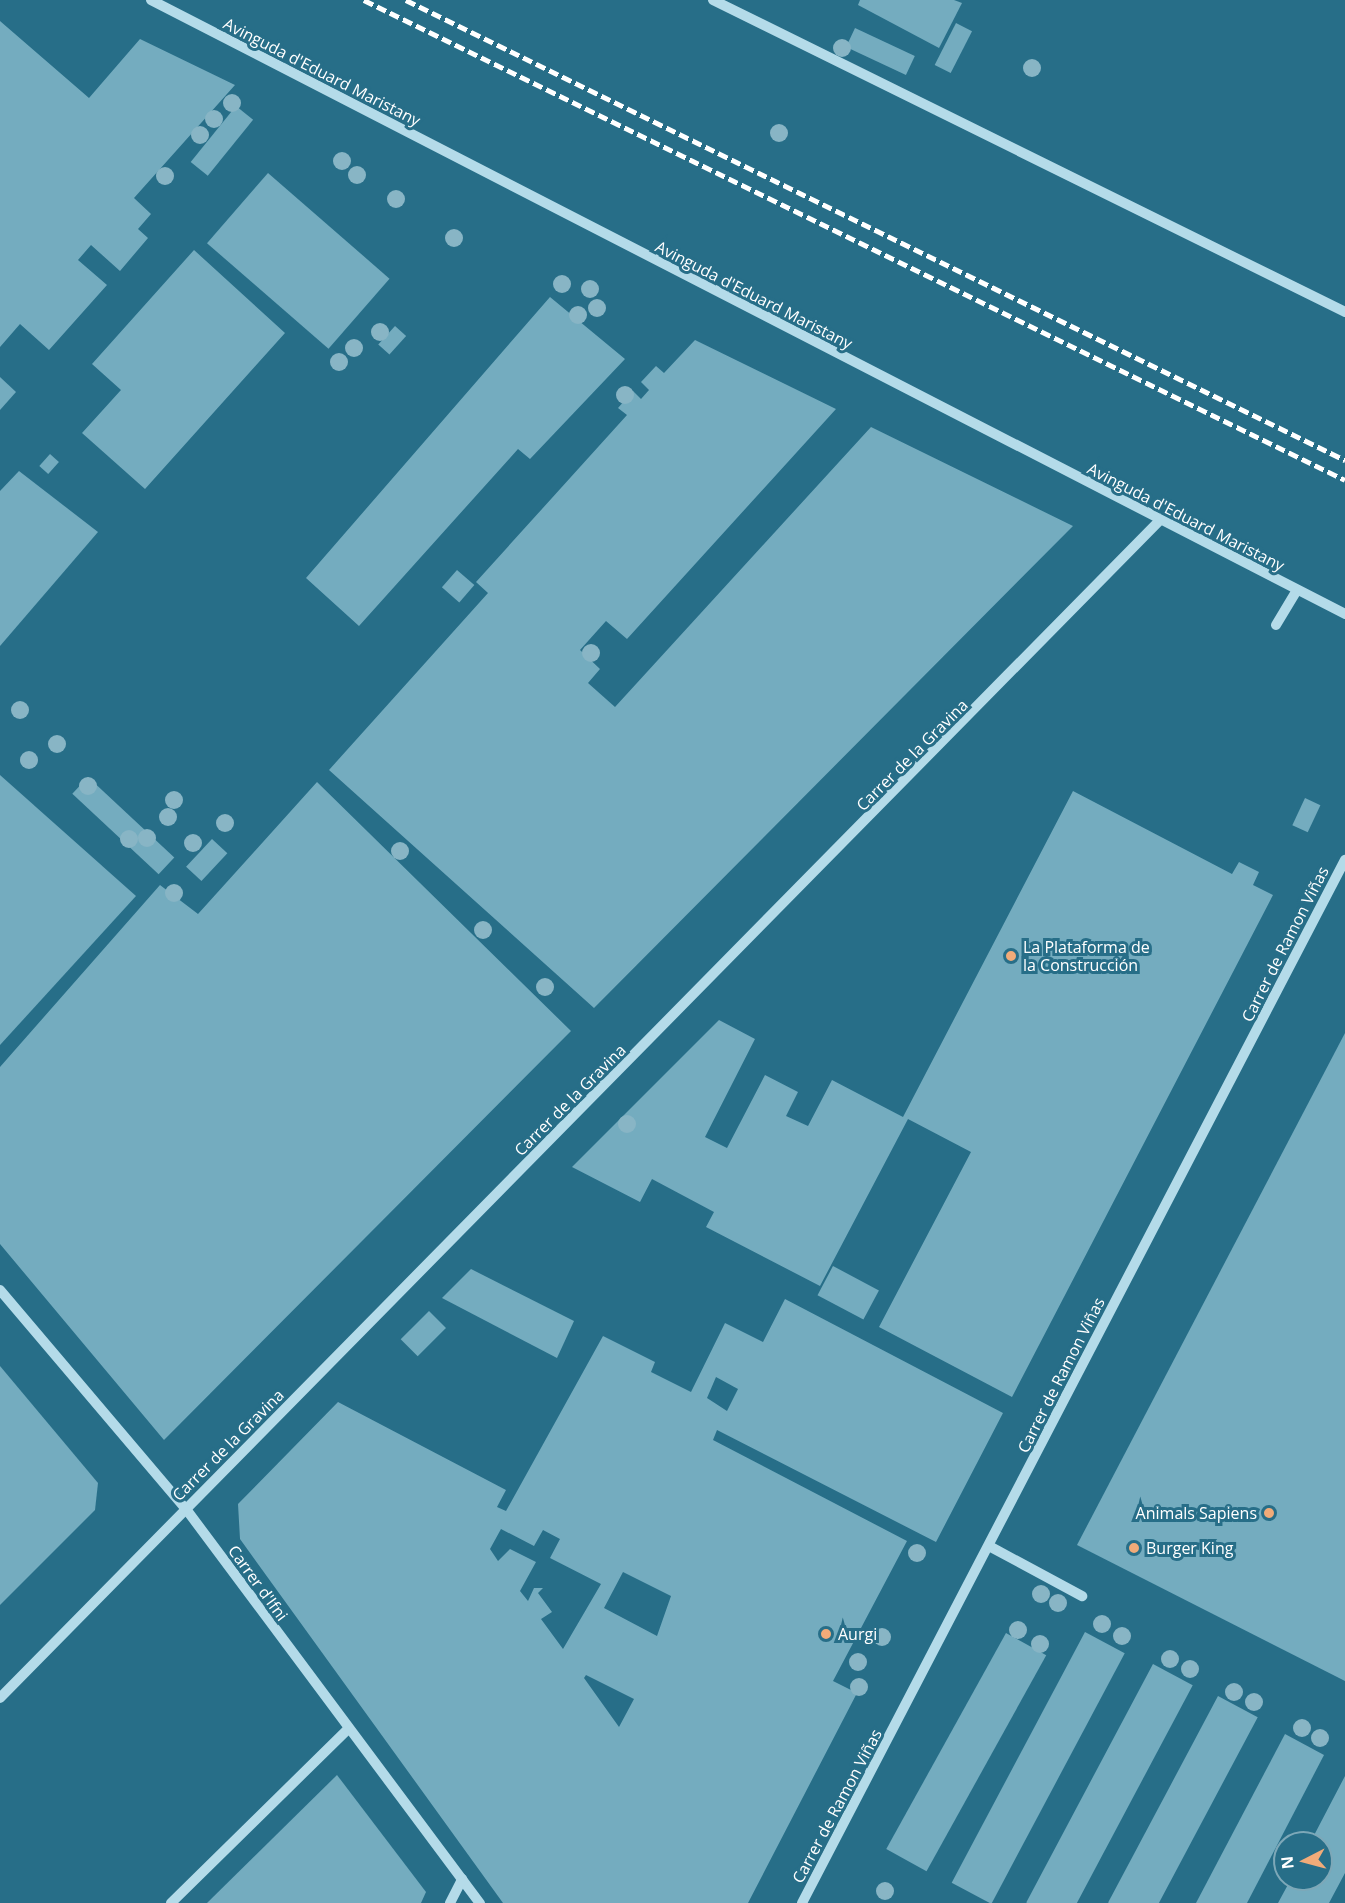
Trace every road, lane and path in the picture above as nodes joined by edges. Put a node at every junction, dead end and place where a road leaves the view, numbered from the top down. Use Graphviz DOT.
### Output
graph roads {
  1 [pos="150,0"];
  2 [pos="713,0"];
  3 [pos="1345,312"];
  4 [pos="1159,521"];
  5 [pos="1297,590"];
  6 [pos="1345,614"];
  7 [pos="1276,625"];
  8 [pos="1345,860"];
  9 [pos="0,1290"];
  10 [pos="186,1509"];
  11 [pos="989,1546"];
  12 [pos="1082,1596"];
  13 [pos="0,1698"];
  14 [pos="347,1730"];
  15 [pos="462,1880"];
  16 [pos="171,1903"];
  17 [pos="450,1903"];
  18 [pos="480,1903"];
  19 [pos="802,1903"];
  1 -- 4 [label="street, Avinguda d'Eduard Maristany"];
  2 -- 3 [label="street"];
  4 -- 5 [label="street, Avinguda d'Eduard Maristany"];
  4 -- 10 [label="street, Carrer de la Gravina"];
  5 -- 6 [label="street, Avinguda d'Eduard Maristany"];
  5 -- 7 [label="street"];
  8 -- 11 [label="street, Carrer de Ramon Viñas"];
  9 -- 10 [label="street, Carrer d'Ifni"];
  10 -- 13 [label="street, Carrer de la Gravina"];
  10 -- 14 [label="street, Carrer d'Ifni"];
  11 -- 12 [label="street"];
  11 -- 19 [label="street, Carrer de Ramon Viñas"];
  14 -- 15 [label="street, Carrer d'Ifni"];
  14 -- 16 [label="street"];
  15 -- 17 [label="street"];
  15 -- 18 [label="street, Carrer d'Ifni"];
}
